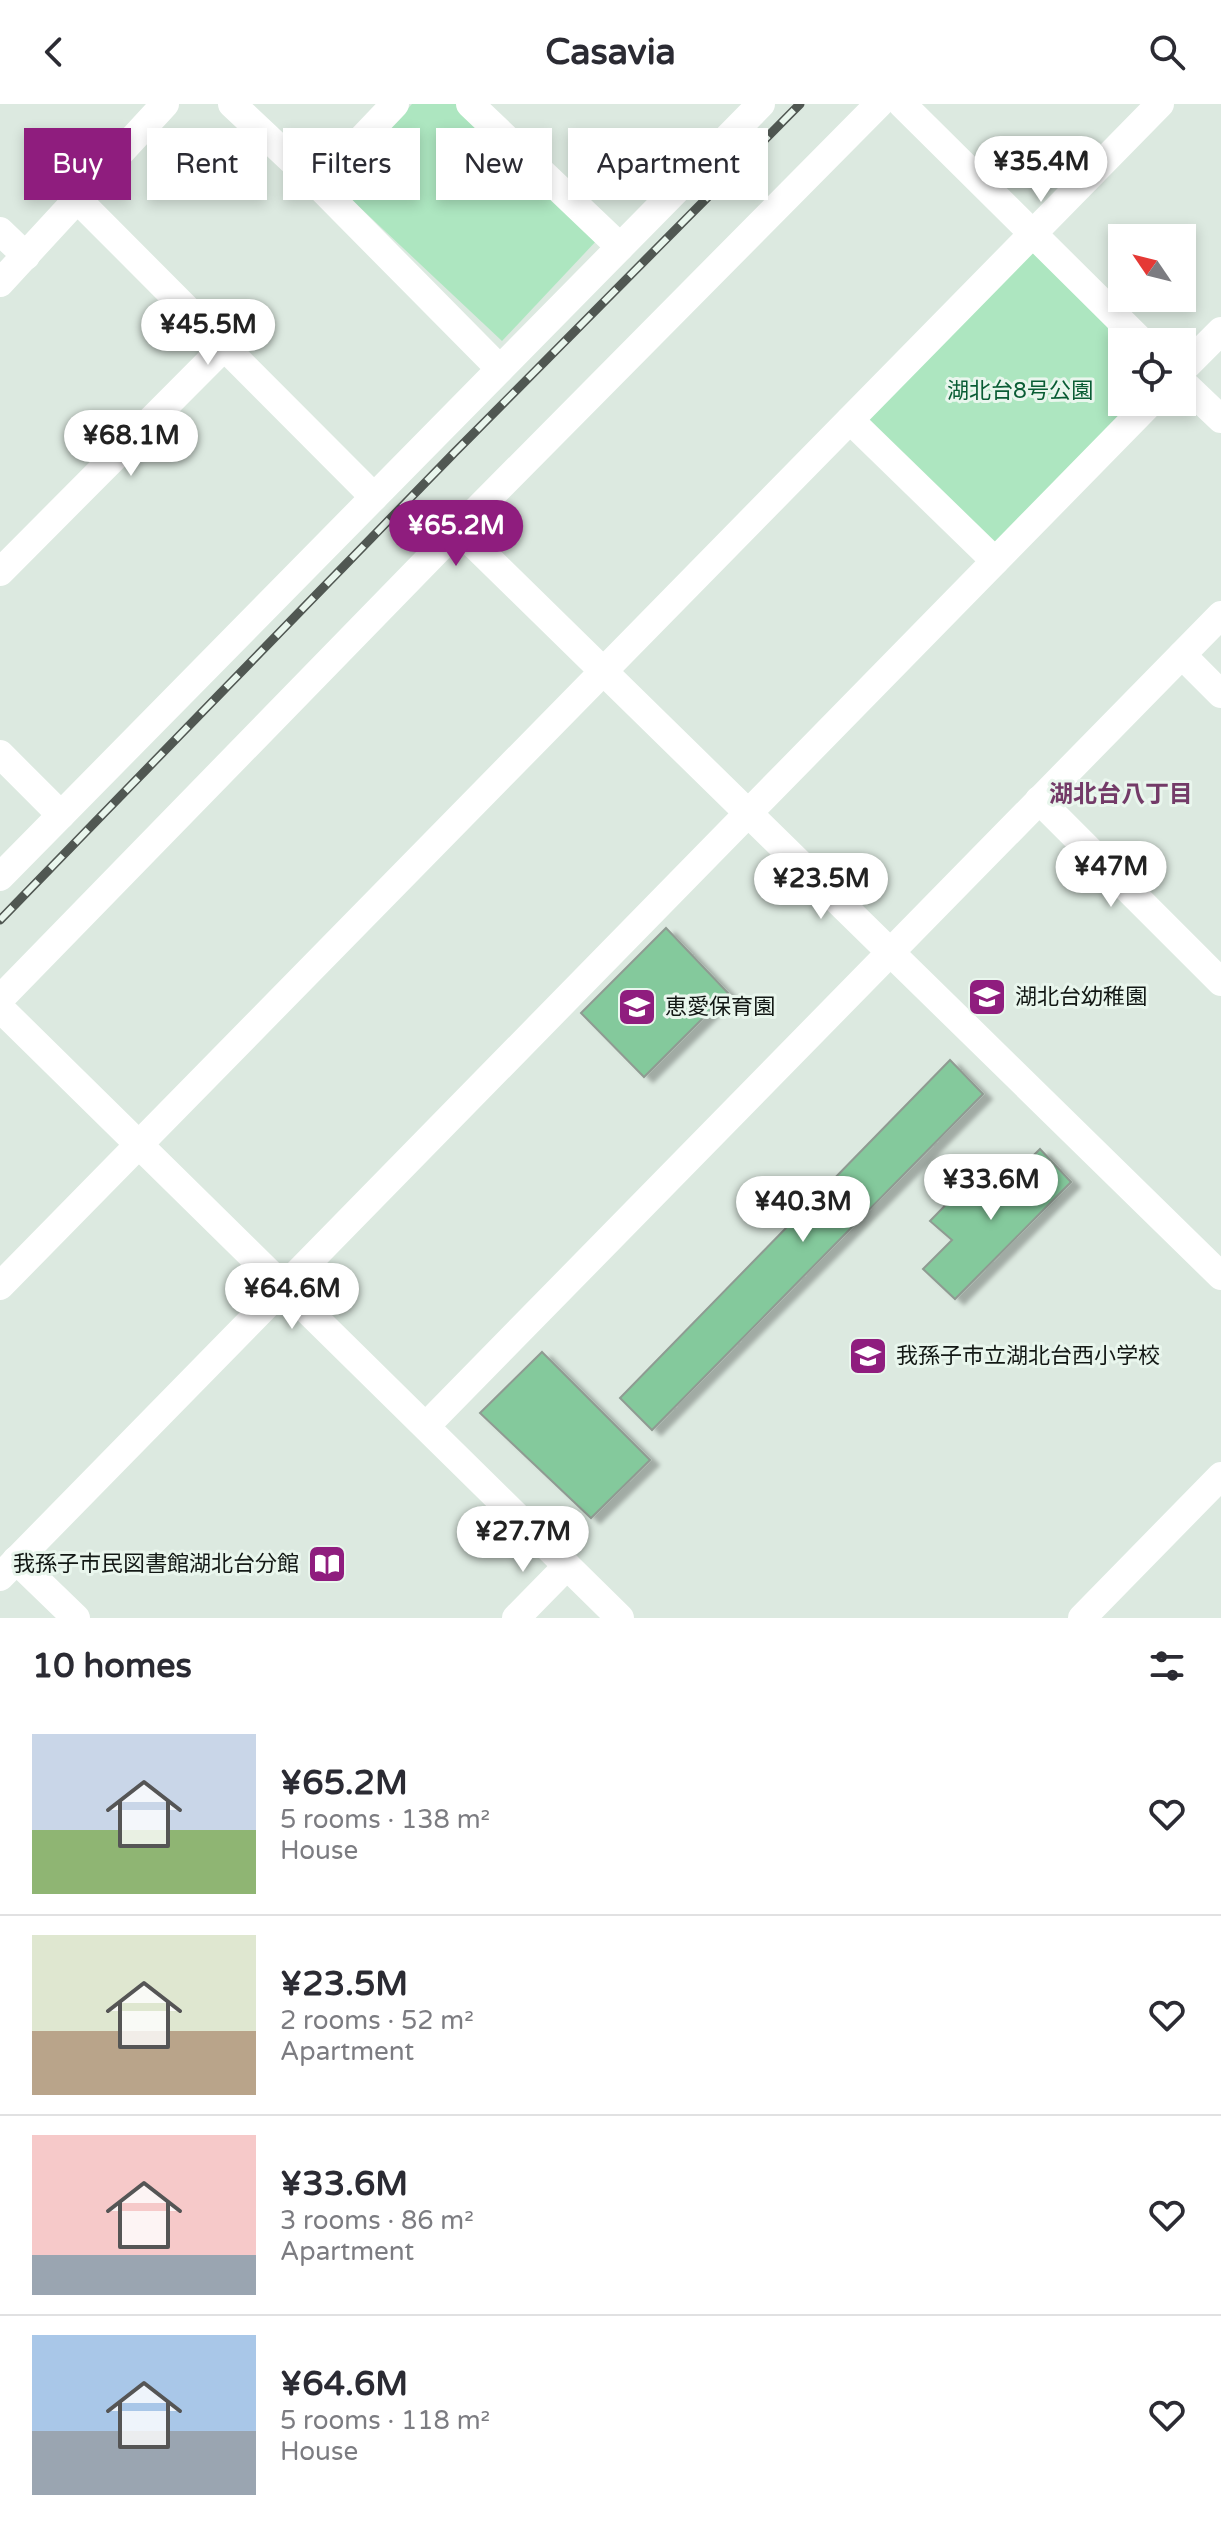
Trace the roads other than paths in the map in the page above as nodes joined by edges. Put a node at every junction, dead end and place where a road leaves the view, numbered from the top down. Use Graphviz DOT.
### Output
graph roads {
  1 [pos="165,104"];
  2 [pos="232,104"];
  3 [pos="395,104"];
  4 [pos="470,104"];
  5 [pos="761,104"];
  6 [pos="879,104"];
  7 [pos="902,104"];
  8 [pos="1160,104"];
  9 [pos="372,128"];
  10 [pos="131,142"];
  11 [pos="283,152"];
  12 [pos="78,200"];
  13 [pos="333,200"];
  14 [pos="0,231"];
  15 [pos="1033,233"];
  16 [pos="620,247"];
  17 [pos="26,256"];
  18 [pos="0,283"];
  19 [pos="1128,328"];
  20 [pos="1221,331"];
  21 [pos="224,347"];
  22 [pos="1196,356"];
  23 [pos="500,369"];
  24 [pos="1196,395"];
  25 [pos="1137,416"];
  26 [pos="1221,419"];
  27 [pos="850,420"];
  28 [pos="374,497"];
  29 [pos="458,529"];
  30 [pos="995,561"];
  31 [pos="0,572"];
  32 [pos="1221,615"];
  33 [pos="1182,655"];
  34 [pos="603,672"];
  35 [pos="1221,694"];
  36 [pos="0,754"];
  37 [pos="1039,800"];
  38 [pos="748,813"];
  39 [pos="61,815"];
  40 [pos="0,877"];
  41 [pos="889,952"];
  42 [pos="1221,982"];
  43 [pos="0,999"];
  44 [pos="0,1008"];
  45 [pos="139,1145"];
  46 [pos="1221,1276"];
  47 [pos="0,1286"];
  48 [pos="284,1286"];
  49 [pos="426,1426"];
  50 [pos="1221,1476"];
  51 [pos="567,1566"];
  52 [pos="8,1569"];
  53 [pos="76,1618"];
  54 [pos="516,1618"];
  55 [pos="620,1618"];
  56 [pos="1082,1618"];
  1 -- 10 [label="street"];
  2 -- 11 [label="street"];
  3 -- 9 [label="street"];
  4 -- 16 [label="street"];
  5 -- 16 [label="street"];
  6 -- 29 [label="street"];
  7 -- 15 [label="street"];
  8 -- 15 [label="street"];
  12 -- 17 [label="street"];
  12 -- 21 [label="street"];
  13 -- 23 [label="street"];
  14 -- 17 [label="street"];
  15 -- 19 [label="street"];
  15 -- 27 [label="street"];
  16 -- 23 [label="street"];
  17 -- 18 [label="street"];
  20 -- 22 [label="street"];
  21 -- 28 [label="street"];
  21 -- 31 [label="street"];
  23 -- 28 [label="street"];
  24 -- 26 [label="street"];
  25 -- 30 [label="street"];
  27 -- 30 [label="street"];
  27 -- 34 [label="street"];
  28 -- 39 [label="street"];
  29 -- 34 [label="street"];
  29 -- 43 [label="street"];
  30 -- 38 [label="street"];
  32 -- 33 [label="street"];
  33 -- 35 [label="street"];
  33 -- 37 [label="street"];
  34 -- 38 [label="street"];
  34 -- 45 [label="street"];
  36 -- 39 [label="street"];
  37 -- 41 [label="street"];
  37 -- 42 [label="street"];
  38 -- 41 [label="street"];
  38 -- 48 [label="street"];
  39 -- 40 [label="street"];
  41 -- 46 [label="street"];
  41 -- 49 [label="street"];
  44 -- 45 [label="street"];
  45 -- 47 [label="street"];
  45 -- 48 [label="street"];
  48 -- 49 [label="street"];
  48 -- 52 [label="street"];
  49 -- 51 [label="street"];
  50 -- 56 [label="street"];
  51 -- 54 [label="street"];
  51 -- 55 [label="street"];
  52 -- 53 [label="street"];
}
